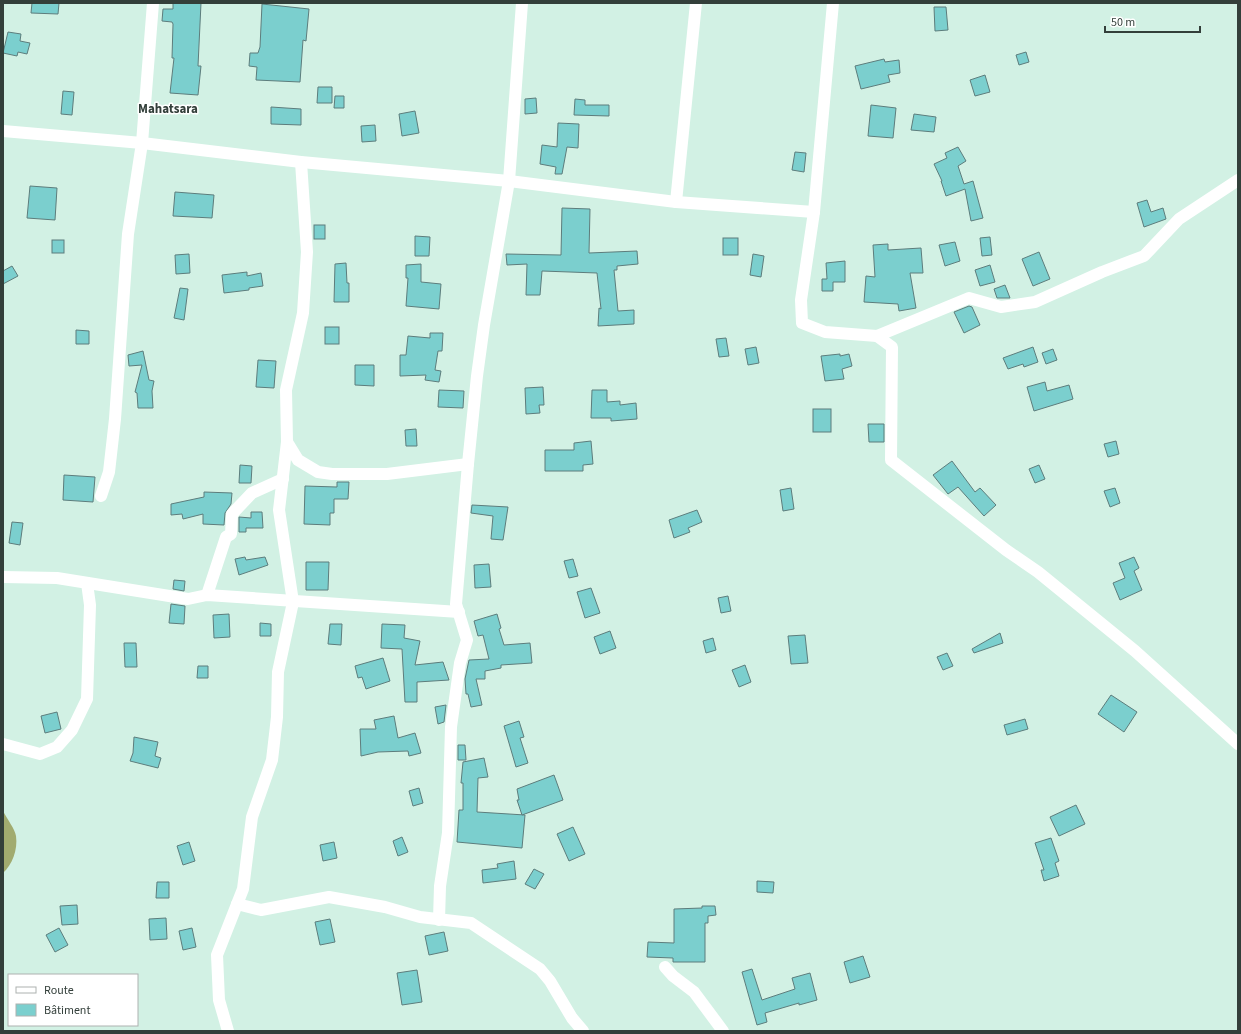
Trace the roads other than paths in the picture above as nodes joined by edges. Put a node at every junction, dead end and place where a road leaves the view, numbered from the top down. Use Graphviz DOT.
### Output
graph roads {
  1 [pos="153,3"];
  2 [pos="522,3"];
  3 [pos="696,3"];
  4 [pos="833,3"];
  5 [pos="3,131"];
  6 [pos="142,143"];
  7 [pos="301,162"];
  8 [pos="1238,180"];
  9 [pos="509,181"];
  10 [pos="676,202"];
  11 [pos="814,212"];
  12 [pos="877,336"];
  13 [pos="286,442"];
  14 [pos="468,464"];
  15 [pos="283,479"];
  16 [pos="101,496"];
  17 [pos="3,577"];
  18 [pos="86,583"];
  19 [pos="207,595"];
  20 [pos="294,602"];
  21 [pos="459,612"];
  22 [pos="3,744"];
  23 [pos="1238,744"];
  24 [pos="237,904"];
  25 [pos="439,920"];
  26 [pos="665,967"];
  27 [pos="228,1031"];
  28 [pos="583,1031"];
  29 [pos="723,1031"];
  1 -- 6 [label="street"];
  2 -- 9 [label="street"];
  3 -- 10 [label="street"];
  4 -- 11 [label="street"];
  5 -- 6 [label="street"];
  6 -- 7 [label="street"];
  6 -- 16 [label="street"];
  7 -- 9 [label="street"];
  7 -- 13 [label="street"];
  8 -- 12 [label="street"];
  9 -- 10 [label="street"];
  9 -- 14 [label="street"];
  10 -- 11 [label="street"];
  11 -- 12 [label="street"];
  12 -- 23 [label="street"];
  13 -- 14 [label="street"];
  13 -- 15 [label="street"];
  14 -- 21 [label="street"];
  15 -- 19 [label="street"];
  15 -- 20 [label="street"];
  17 -- 18 [label="street"];
  18 -- 19 [label="street"];
  18 -- 22 [label="street"];
  19 -- 20 [label="street"];
  20 -- 21 [label="street"];
  20 -- 24 [label="street"];
  21 -- 25 [label="street"];
  24 -- 25 [label="street"];
  24 -- 27 [label="street"];
  25 -- 28 [label="street"];
  26 -- 29 [label="street"];
}
